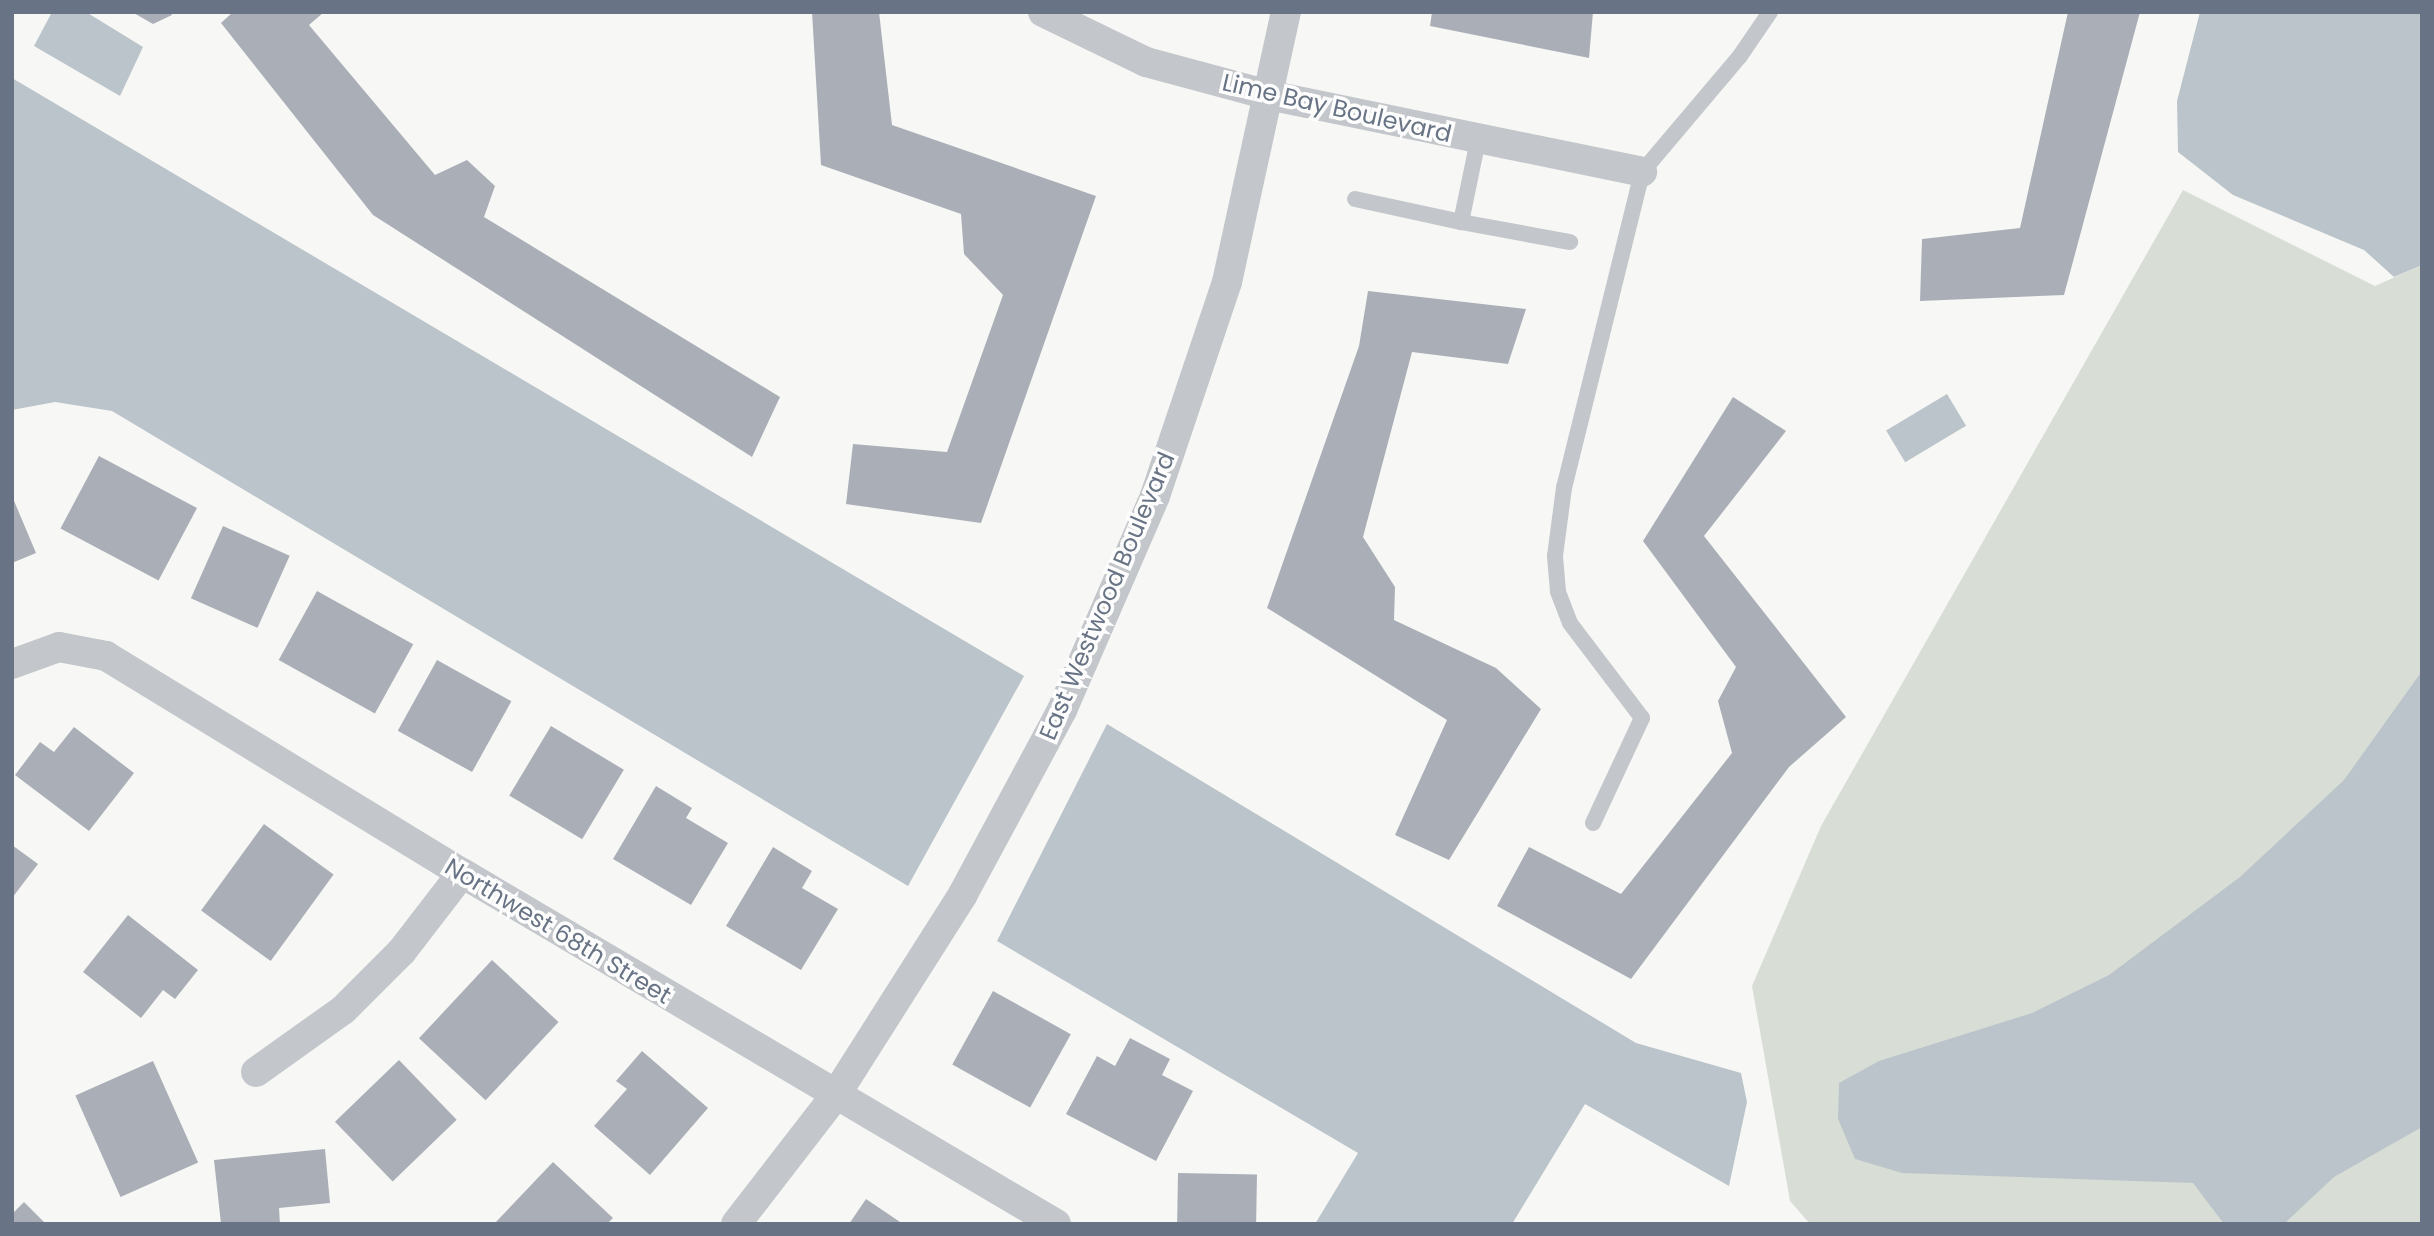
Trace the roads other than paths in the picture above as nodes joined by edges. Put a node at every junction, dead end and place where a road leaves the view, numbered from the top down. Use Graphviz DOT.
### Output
graph roads {
  1 [pos="1043,12"];
  2 [pos="1286,12"];
  3 [pos="1770,12"];
  4 [pos="1269,95"];
  5 [pos="1478,140"];
  6 [pos="1642,172"];
  7 [pos="1355,199"];
  8 [pos="1461,222"];
  9 [pos="1570,242"];
  10 [pos="12,664"];
  11 [pos="1592,823"];
  12 [pos="462,873"];
  13 [pos="256,1072"];
  14 [pos="835,1096"];
  15 [pos="736,1224"];
  16 [pos="1056,1224"];
  1 -- 4 [label="street, Lime Bay Boulevard"];
  2 -- 4 [label="street, East Westwood Boulevard"];
  3 -- 6 [label="lane"];
  4 -- 5 [label="street, Lime Bay Boulevard"];
  4 -- 14 [label="street, East Westwood Boulevard"];
  5 -- 6 [label="street, Lime Bay Boulevard"];
  5 -- 8 [label="lane"];
  6 -- 11 [label="lane"];
  7 -- 8 [label="lane"];
  8 -- 9 [label="lane"];
  10 -- 12 [label="street, Northwest 68th Street"];
  12 -- 13 [label="street"];
  12 -- 14 [label="street, Northwest 68th Street"];
  14 -- 15 [label="street, East Westwood Boulevard"];
  14 -- 16 [label="street, Northwest 68th Street"];
}
